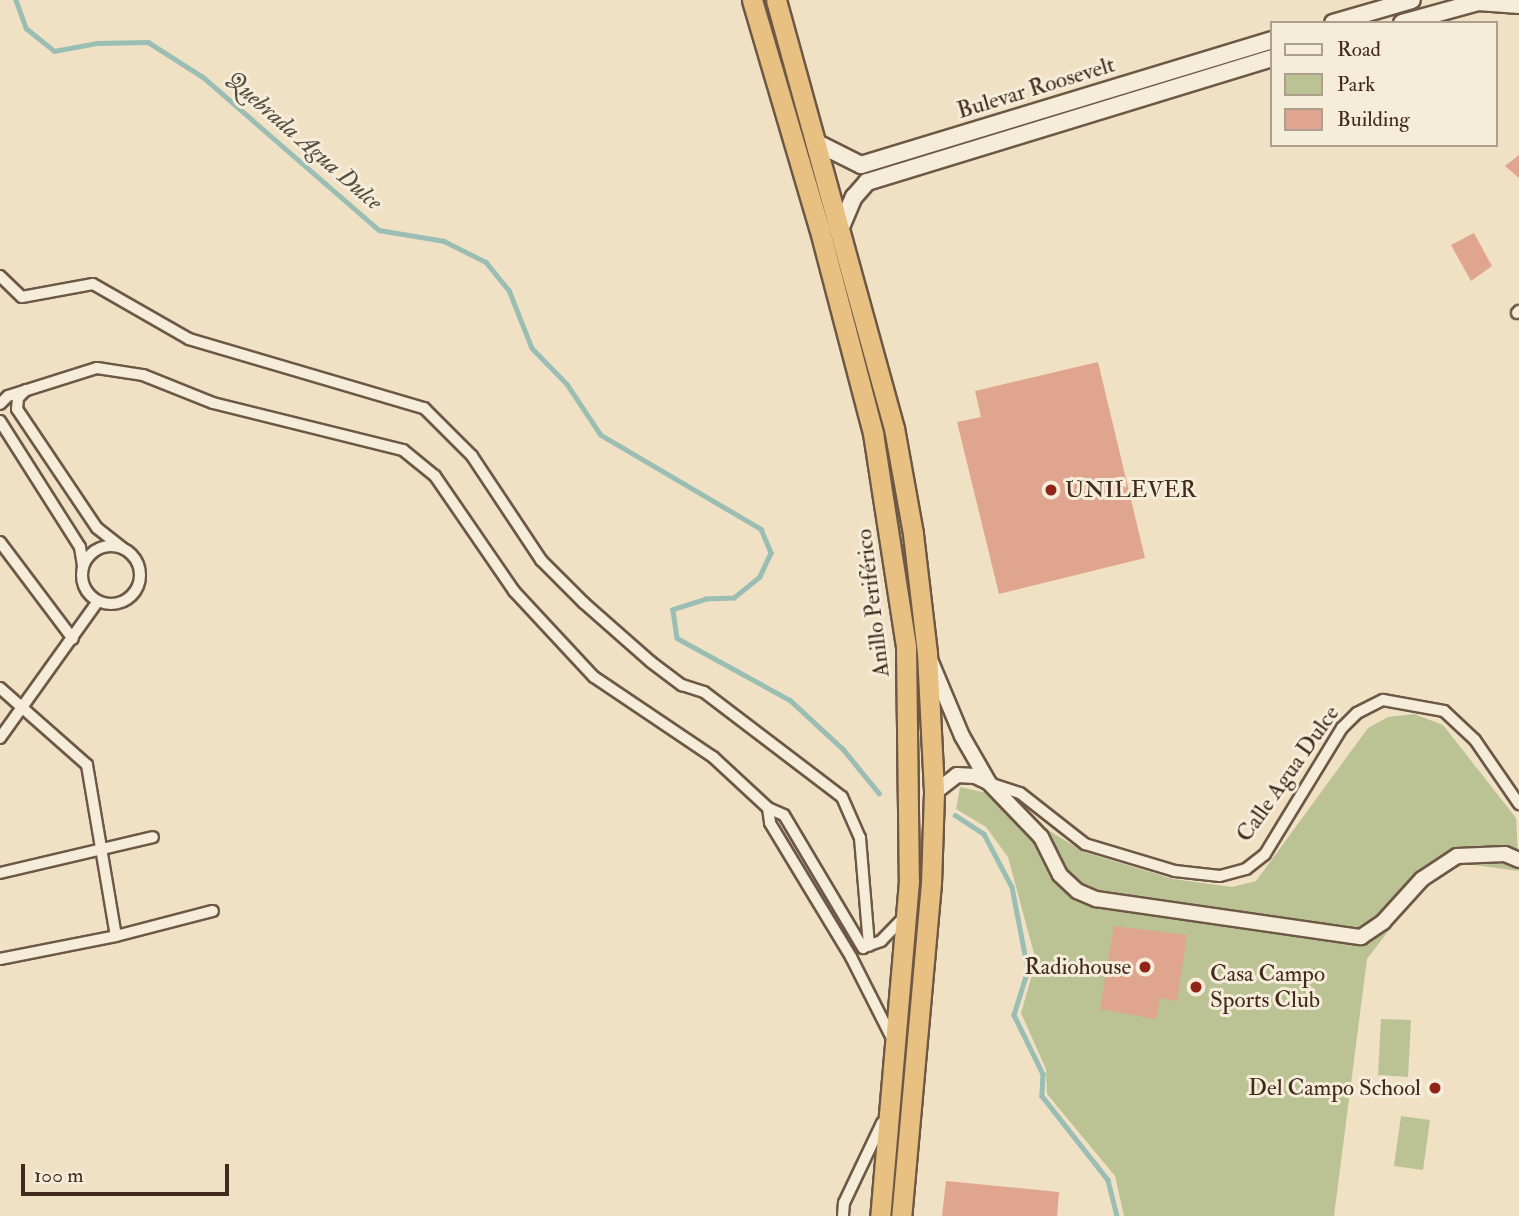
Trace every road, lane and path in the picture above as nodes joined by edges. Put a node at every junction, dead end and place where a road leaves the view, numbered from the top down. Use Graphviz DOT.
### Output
graph roads {
  1 [pos="752,0"];
  2 [pos="776,0"];
  3 [pos="1412,0"];
  4 [pos="1519,5"];
  5 [pos="1340,21"];
  6 [pos="1409,21"];
  7 [pos="1270,41"];
  8 [pos="1270,59"];
  9 [pos="817,142"];
  10 [pos="861,165"];
  11 [pos="867,182"];
  12 [pos="841,228"];
  13 [pos="0,276"];
  14 [pos="28,388"];
  15 [pos="0,404"];
  16 [pos="0,421"];
  17 [pos="0,542"];
  18 [pos="123,548"];
  19 [pos="83,570"];
  20 [pos="98,601"];
  21 [pos="73,639"];
  22 [pos="927,653"];
  23 [pos="0,688"];
  24 [pos="19,708"];
  25 [pos="0,738"];
  26 [pos="989,783"];
  27 [pos="934,793"];
  28 [pos="1519,804"];
  29 [pos="768,808"];
  30 [pos="153,837"];
  31 [pos="99,851"];
  32 [pos="1519,860"];
  33 [pos="0,873"];
  34 [pos="213,911"];
  35 [pos="908,912"];
  36 [pos="116,936"];
  37 [pos="866,947"];
  38 [pos="851,957"];
  39 [pos="0,959"];
  40 [pos="897,1048"];
  41 [pos="893,1101"];
  42 [pos="842,1216"];
  43 [pos="880,1216"];
  44 [pos="901,1216"];
  1 -- 35 [label="highway, Anillo Periférico"];
  2 -- 9 [label="highway, Anillo Periférico"];
  3 -- 5 [label="main road"];
  4 -- 6 [label="main road"];
  7 -- 10 [label="main road, Bulevar Roosevelt"];
  8 -- 11 [label="main road, Bulevar Roosevelt"];
  9 -- 10 [label="main road"];
  9 -- 12 [label="highway, Anillo Periférico"];
  10 -- 11 [label="main road"];
  11 -- 12 [label="main road"];
  12 -- 22 [label="highway, Anillo Periférico"];
  13 -- 37 [label="street"];
  14 -- 15 [label="street"];
  14 -- 18 [label="street"];
  14 -- 29 [label="street"];
  16 -- 19 [label="street"];
  17 -- 21 [label="street"];
  18 -- 19 [label="street"];
  18 -- 20 [label="street"];
  19 -- 20 [label="street"];
  20 -- 21 [label="street"];
  21 -- 24 [label="street"];
  22 -- 26 [label="street"];
  22 -- 27 [label="highway, Anillo Periférico"];
  23 -- 24 [label="street"];
  24 -- 25 [label="street"];
  24 -- 31 [label="street"];
  26 -- 27 [label="street, Calle Agua Dulce"];
  26 -- 28 [label="street, Calle Agua Dulce"];
  26 -- 32 [label="street"];
  27 -- 44 [label="highway, Anillo Periférico"];
  29 -- 37 [label="street"];
  29 -- 38 [label="street"];
  30 -- 31 [label="street"];
  31 -- 33 [label="street"];
  31 -- 36 [label="street"];
  34 -- 36 [label="street"];
  35 -- 37 [label="street"];
  35 -- 40 [label="highway, Anillo Periférico"];
  36 -- 39 [label="street"];
  37 -- 38 [label="street"];
  38 -- 40 [label="street"];
  40 -- 41 [label="highway, Anillo Periférico"];
  41 -- 42 [label="street"];
  41 -- 43 [label="highway, Anillo Periférico"];
}
